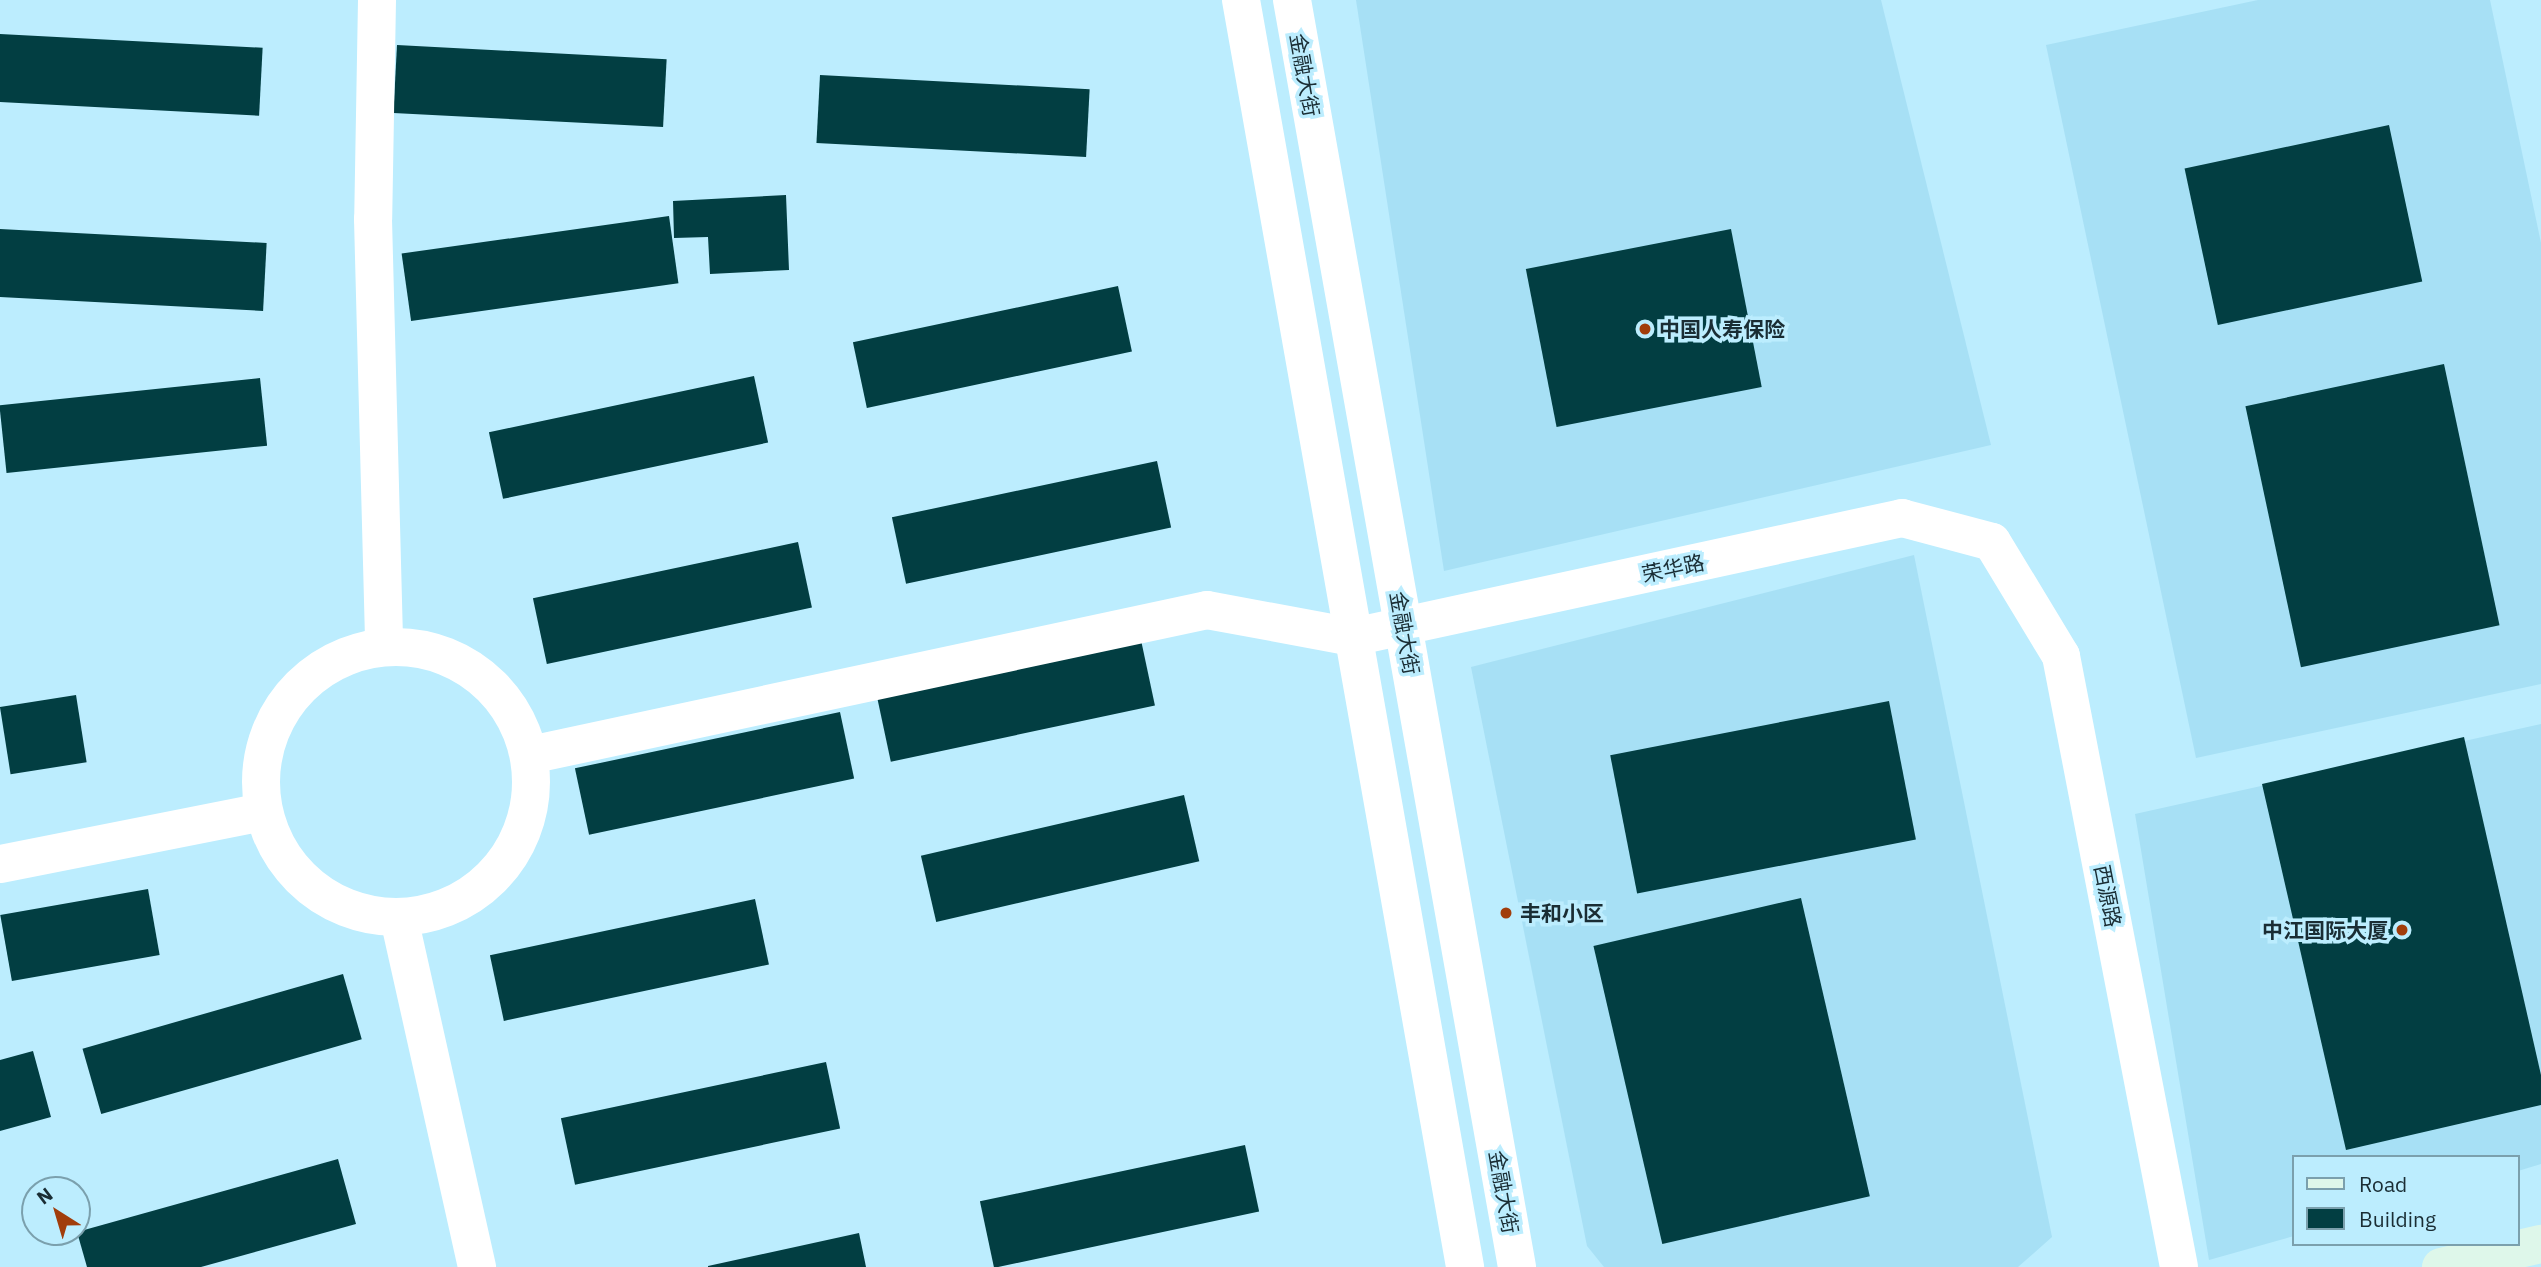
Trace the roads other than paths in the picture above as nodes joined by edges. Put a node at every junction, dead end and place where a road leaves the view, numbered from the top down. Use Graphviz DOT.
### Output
graph roads {
  1 [pos="377,0"];
  2 [pos="1241,0"];
  3 [pos="1292,0"];
  4 [pos="1992,542"];
  5 [pos="1404,627"];
  6 [pos="1353,637"];
  7 [pos="384,646"];
  8 [pos="530,755"];
  9 [pos="262,812"];
  10 [pos="0,864"];
  11 [pos="399,918"];
  12 [pos="2541,1244"];
  13 [pos="477,1267"];
  14 [pos="1465,1267"];
  15 [pos="1517,1267"];
  16 [pos="2179,1267"];
  17 [pos="2441,1267"];
  1 -- 7 [label="street"];
  2 -- 6 [label="street"];
  3 -- 5 [label="street, 金融大街"];
  4 -- 5 [label="street, 荣华路"];
  4 -- 16 [label="street, 西源路"];
  5 -- 6 [label="street, 荣华路"];
  5 -- 15 [label="street, 金融大街"];
  6 -- 8 [label="street"];
  6 -- 14 [label="street"];
  7 -- 8 [label="street"];
  7 -- 9 [label="street"];
  8 -- 11 [label="street"];
  9 -- 10 [label="street"];
  9 -- 11 [label="street"];
  11 -- 13 [label="street"];
  12 -- 17 [label="main road"];
}
